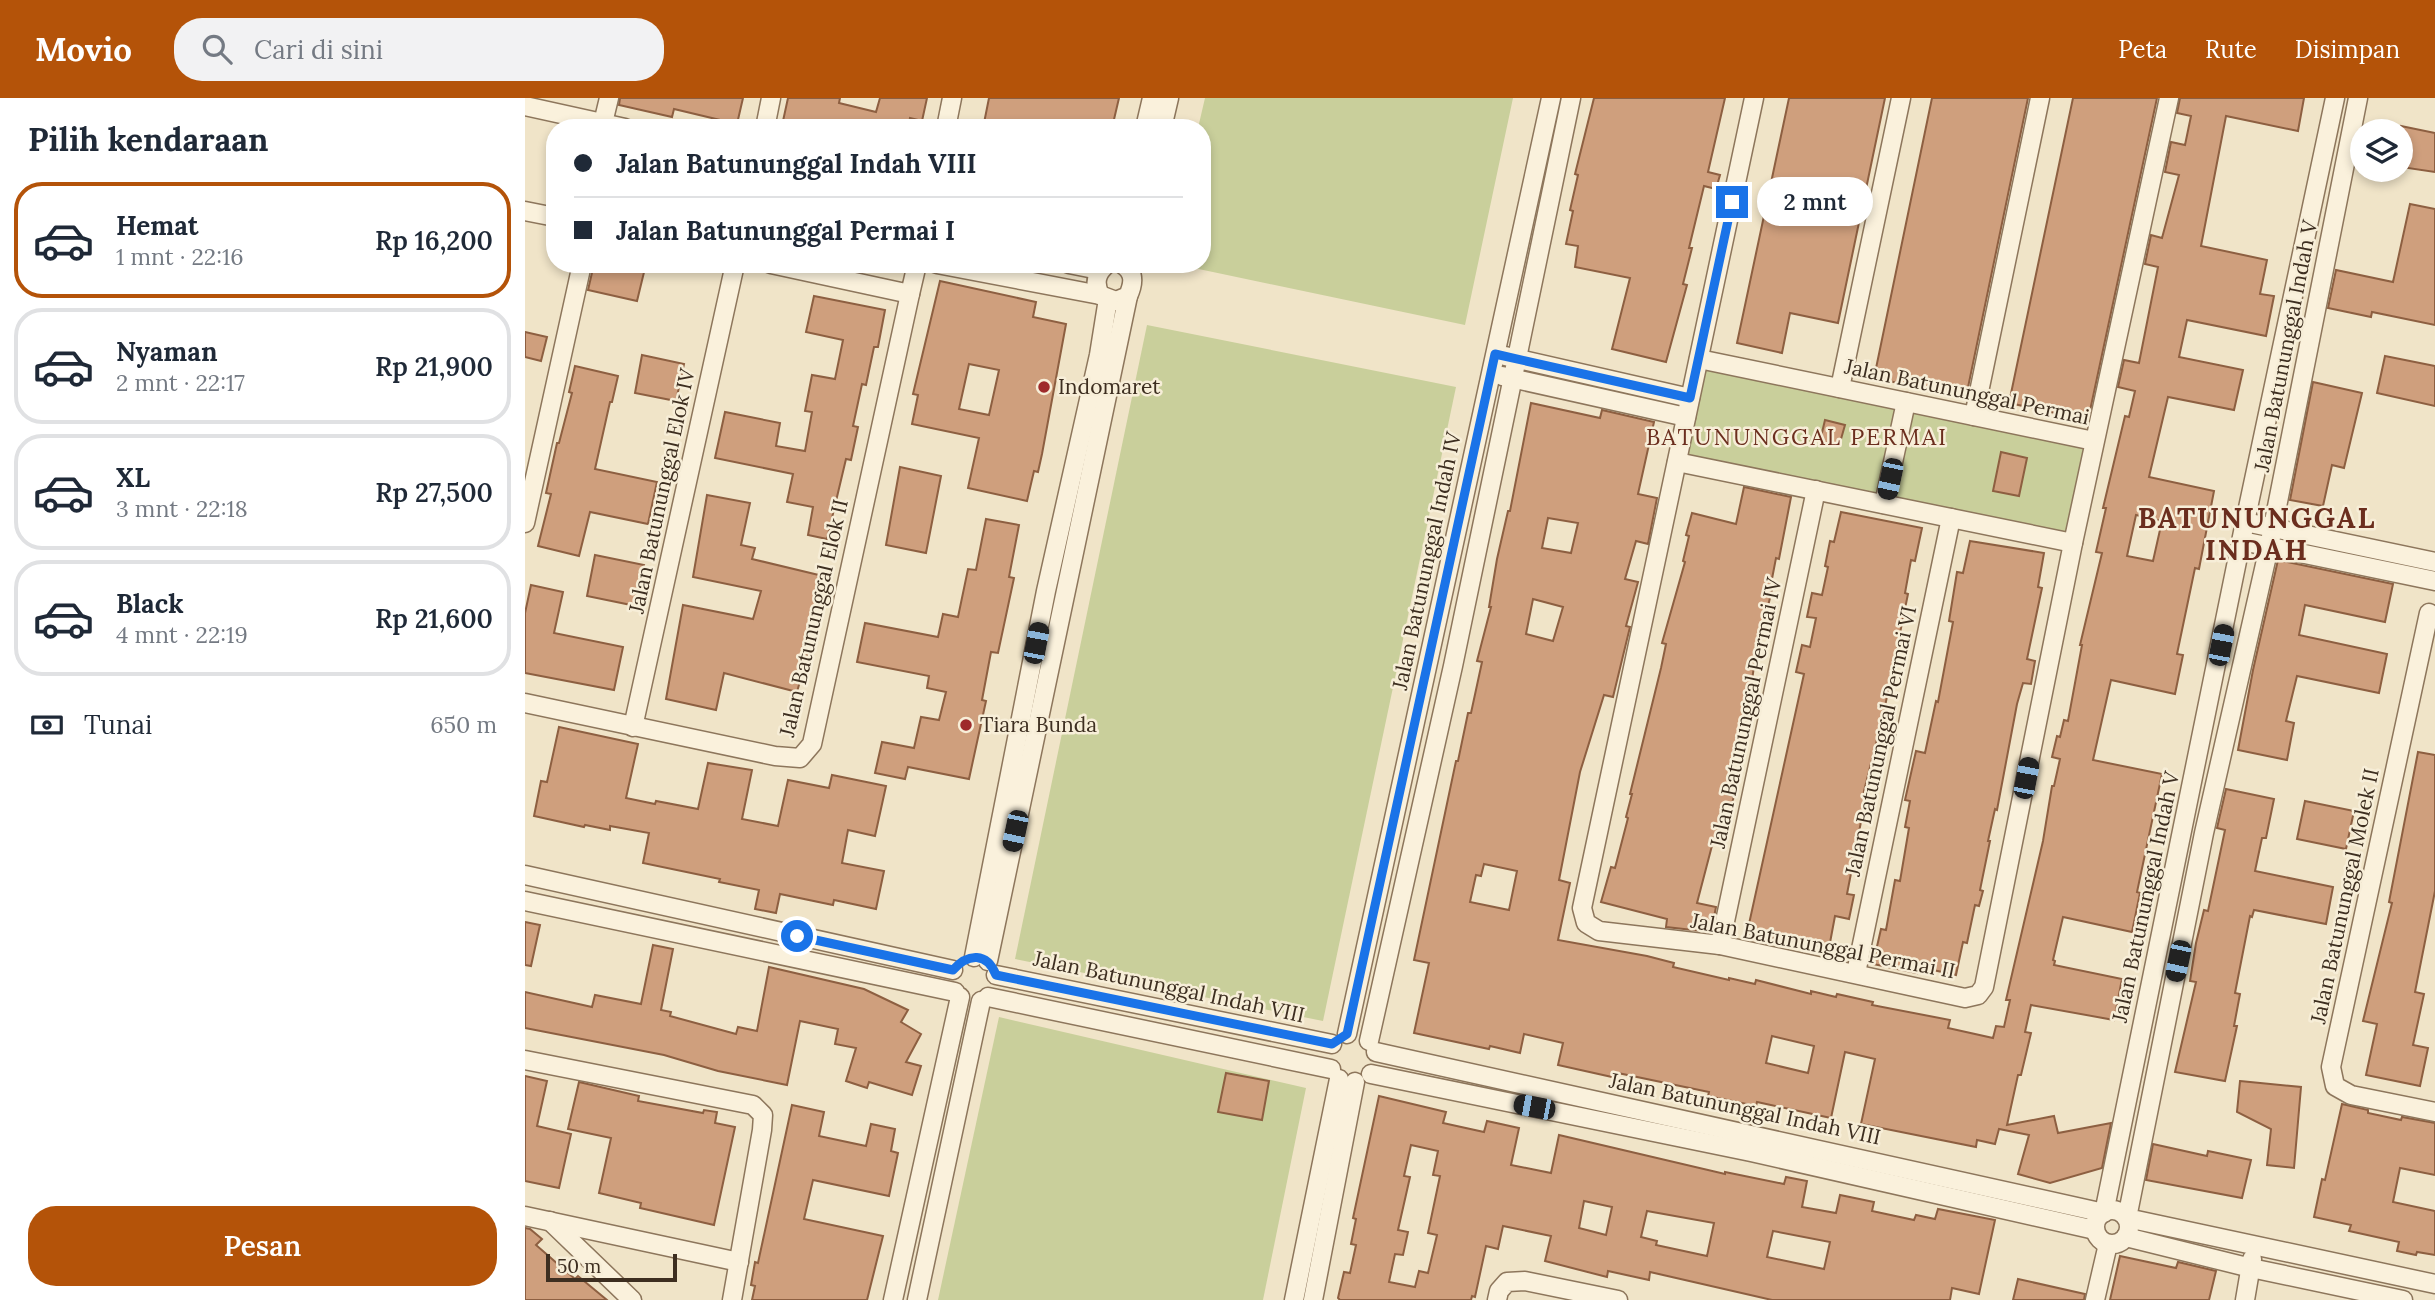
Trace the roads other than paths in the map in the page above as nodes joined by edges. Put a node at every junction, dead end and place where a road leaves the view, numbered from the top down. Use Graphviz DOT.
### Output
graph roads {
  1 [pos="609,98"];
  2 [pos="771,98"];
  3 [pos="952,98"];
  4 [pos="1152,98"];
  5 [pos="1169,98"];
  6 [pos="1551,98"];
  7 [pos="1571,98"];
  8 [pos="1754,98"];
  9 [pos="1901,98"];
  10 [pos="2040,98"];
  11 [pos="2169,98"];
  12 [pos="2335,98"];
  13 [pos="2358,98"];
  14 [pos="525,106"];
  15 [pos="585,119"];
  16 [pos="604,119"];
  17 [pos="767,119"];
  18 [pos="948,119"];
  19 [pos="1147,119"];
  20 [pos="1164,119"];
  21 [pos="525,211"];
  22 [pos="546,215"];
  23 [pos="580,273"];
  24 [pos="733,273"];
  25 [pos="811,273"];
  26 [pos="915,273"];
  27 [pos="983,273"];
  28 [pos="1100,273"];
  29 [pos="1130,273"];
  30 [pos="910,295"];
  31 [pos="1128,296"];
  32 [pos="1104,297"];
  33 [pos="1495,354"];
  34 [pos="1516,358"];
  35 [pos="1699,359"];
  36 [pos="1491,374"];
  37 [pos="1512,378"];
  38 [pos="1840,388"];
  39 [pos="1690,398"];
  40 [pos="1906,402"];
  41 [pos="1974,416"];
  42 [pos="1686,417"];
  43 [pos="2094,440"];
  44 [pos="1677,462"];
  45 [pos="1816,490"];
  46 [pos="1884,504"];
  47 [pos="1951,518"];
  48 [pos="2245,522"];
  49 [pos="525,523"];
  50 [pos="2273,528"];
  51 [pos="2242,541"];
  52 [pos="2073,543"];
  53 [pos="2269,547"];
  54 [pos="2435,562"];
  55 [pos="2435,581"];
  56 [pos="2435,587"];
  57 [pos="2432,614"];
  58 [pos="1429,660"];
  59 [pos="1453,666"];
  60 [pos="525,703"];
  61 [pos="633,727"];
  62 [pos="2184,828"];
  63 [pos="2204,833"];
  64 [pos="525,875"];
  65 [pos="525,901"];
  66 [pos="1720,945"];
  67 [pos="986,964"];
  68 [pos="953,970"];
  69 [pos="1856,973"];
  70 [pos="958,995"];
  71 [pos="985,999"];
  72 [pos="1340,1039"];
  73 [pos="1373,1047"];
  74 [pos="525,1059"];
  75 [pos="1349,1076"];
  76 [pos="2435,1112"];
  77 [pos="1752,1143"];
  78 [pos="2104,1213"];
  79 [pos="525,1216"];
  80 [pos="2127,1218"];
  81 [pos="550,1221"];
  82 [pos="2095,1230"];
  83 [pos="2126,1237"];
  84 [pos="2108,1244"];
  85 [pos="2255,1246"];
  86 [pos="739,1262"];
  87 [pos="2251,1268"];
  88 [pos="2435,1284"];
  89 [pos="632,1300"];
  90 [pos="732,1300"];
  91 [pos="893,1300"];
  92 [pos="917,1300"];
  93 [pos="1294,1300"];
  94 [pos="1313,1300"];
  95 [pos="1497,1300"];
  96 [pos="1619,1300"];
  97 [pos="2095,1300"];
  98 [pos="2245,1300"];
  99 [pos="2403,1300"];
  1 -- 16 [label="street"];
  2 -- 17 [label="street"];
  3 -- 18 [label="street"];
  4 -- 19 [label="street"];
  5 -- 20 [label="street"];
  6 -- 33 [label="street, Jalan Batununggal Indah IV"];
  7 -- 34 [label="street"];
  8 -- 35 [label="street"];
  9 -- 38 [label="street"];
  10 -- 41 [label="street"];
  11 -- 43 [label="street"];
  12 -- 48 [label="street, Jalan Batununggal Indah V"];
  13 -- 50 [label="street, Jalan Batununggal Indah V"];
  14 -- 15 [label="street"];
  21 -- 22 [label="street"];
  23 -- 49 [label="street"];
  24 -- 61 [label="street, Jalan Batununggal Elok IV"];
  25 -- 30 [label="street"];
  26 -- 30 [label="street"];
  27 -- 32 [label="street"];
  28 -- 32 [label="street"];
  29 -- 31 [label="street"];
  30 -- 61 [label="street, Jalan Batununggal Elok II"];
  31 -- 32 [label="street"];
  31 -- 67 [label="street"];
  32 -- 67 [label="street"];
  33 -- 34 [label="street"];
  33 -- 36 [label="street, Jalan Batununggal Indah IV"];
  34 -- 37 [label="street"];
  34 -- 39 [label="street"];
  35 -- 38 [label="street, Jalan Batununggal Permai"];
  35 -- 39 [label="street"];
  36 -- 37 [label="street"];
  36 -- 58 [label="street, Jalan Batununggal Indah IV"];
  37 -- 42 [label="street"];
  37 -- 59 [label="street"];
  38 -- 40 [label="street, Jalan Batununggal Permai"];
  39 -- 42 [label="street"];
  40 -- 41 [label="street, Jalan Batununggal Permai"];
  40 -- 46 [label="street"];
  41 -- 43 [label="street, Jalan Batununggal Permai"];
  42 -- 44 [label="street"];
  43 -- 52 [label="street, Jalan Batununggal Permai"];
  44 -- 45 [label="street"];
  44 -- 66 [label="street, Jalan Batununggal Permai II"];
  45 -- 46 [label="street"];
  45 -- 66 [label="street, Jalan Batununggal Permai IV"];
  46 -- 47 [label="street"];
  47 -- 52 [label="street"];
  47 -- 69 [label="street, Jalan Batununggal Permai VI"];
  48 -- 50 [label="street"];
  48 -- 51 [label="street, Jalan Batununggal Indah V"];
  50 -- 53 [label="street, Jalan Batununggal Indah V"];
  50 -- 54 [label="street"];
  51 -- 53 [label="street"];
  51 -- 62 [label="street, Jalan Batununggal Indah V"];
  52 -- 69 [label="street, Jalan Batununggal Permai II"];
  53 -- 55 [label="street"];
  53 -- 63 [label="street, Jalan Batununggal Indah V"];
  56 -- 57 [label="street, Jalan Batununggal Molek II"];
  57 -- 76 [label="street, Jalan Batununggal Molek II"];
  58 -- 59 [label="street"];
  58 -- 72 [label="street, Jalan Batununggal Indah IV"];
  59 -- 73 [label="street"];
  60 -- 61 [label="street, Jalan Batununggal Elok II"];
  62 -- 63 [label="street"];
  62 -- 78 [label="street, Jalan Batununggal Indah V"];
  63 -- 80 [label="street, Jalan Batununggal Indah V"];
  64 -- 68 [label="street"];
  65 -- 70 [label="street"];
  66 -- 69 [label="street, Jalan Batununggal Permai II"];
  67 -- 68 [label="street"];
  67 -- 71 [label="street"];
  67 -- 72 [label="street, Jalan Batununggal Indah VIII"];
  68 -- 70 [label="street"];
  70 -- 71 [label="street"];
  70 -- 91 [label="street"];
  71 -- 75 [label="street, Jalan Batununggal Indah VIII"];
  71 -- 92 [label="street"];
  72 -- 73 [label="street"];
  72 -- 75 [label="street"];
  73 -- 75 [label="street"];
  73 -- 77 [label="street, Jalan Batununggal Indah VIII"];
  74 -- 86 [label="street"];
  75 -- 77 [label="street, Jalan Batununggal Indah VIII"];
  75 -- 93 [label="street"];
  75 -- 94 [label="street"];
  77 -- 78 [label="street, Jalan Batununggal Indah VIII"];
  77 -- 82 [label="street, Jalan Batununggal Indah VIII"];
  78 -- 80 [label="street"];
  78 -- 82 [label="street"];
  79 -- 81 [label="street"];
  80 -- 83 [label="street"];
  80 -- 85 [label="street"];
  81 -- 86 [label="street"];
  81 -- 89 [label="street"];
  82 -- 84 [label="street"];
  83 -- 84 [label="street"];
  83 -- 87 [label="street"];
  84 -- 97 [label="street"];
  85 -- 87 [label="street"];
  85 -- 88 [label="street"];
  86 -- 90 [label="street"];
  87 -- 98 [label="street"];
  87 -- 99 [label="street"];
  95 -- 96 [label="street"];
}
